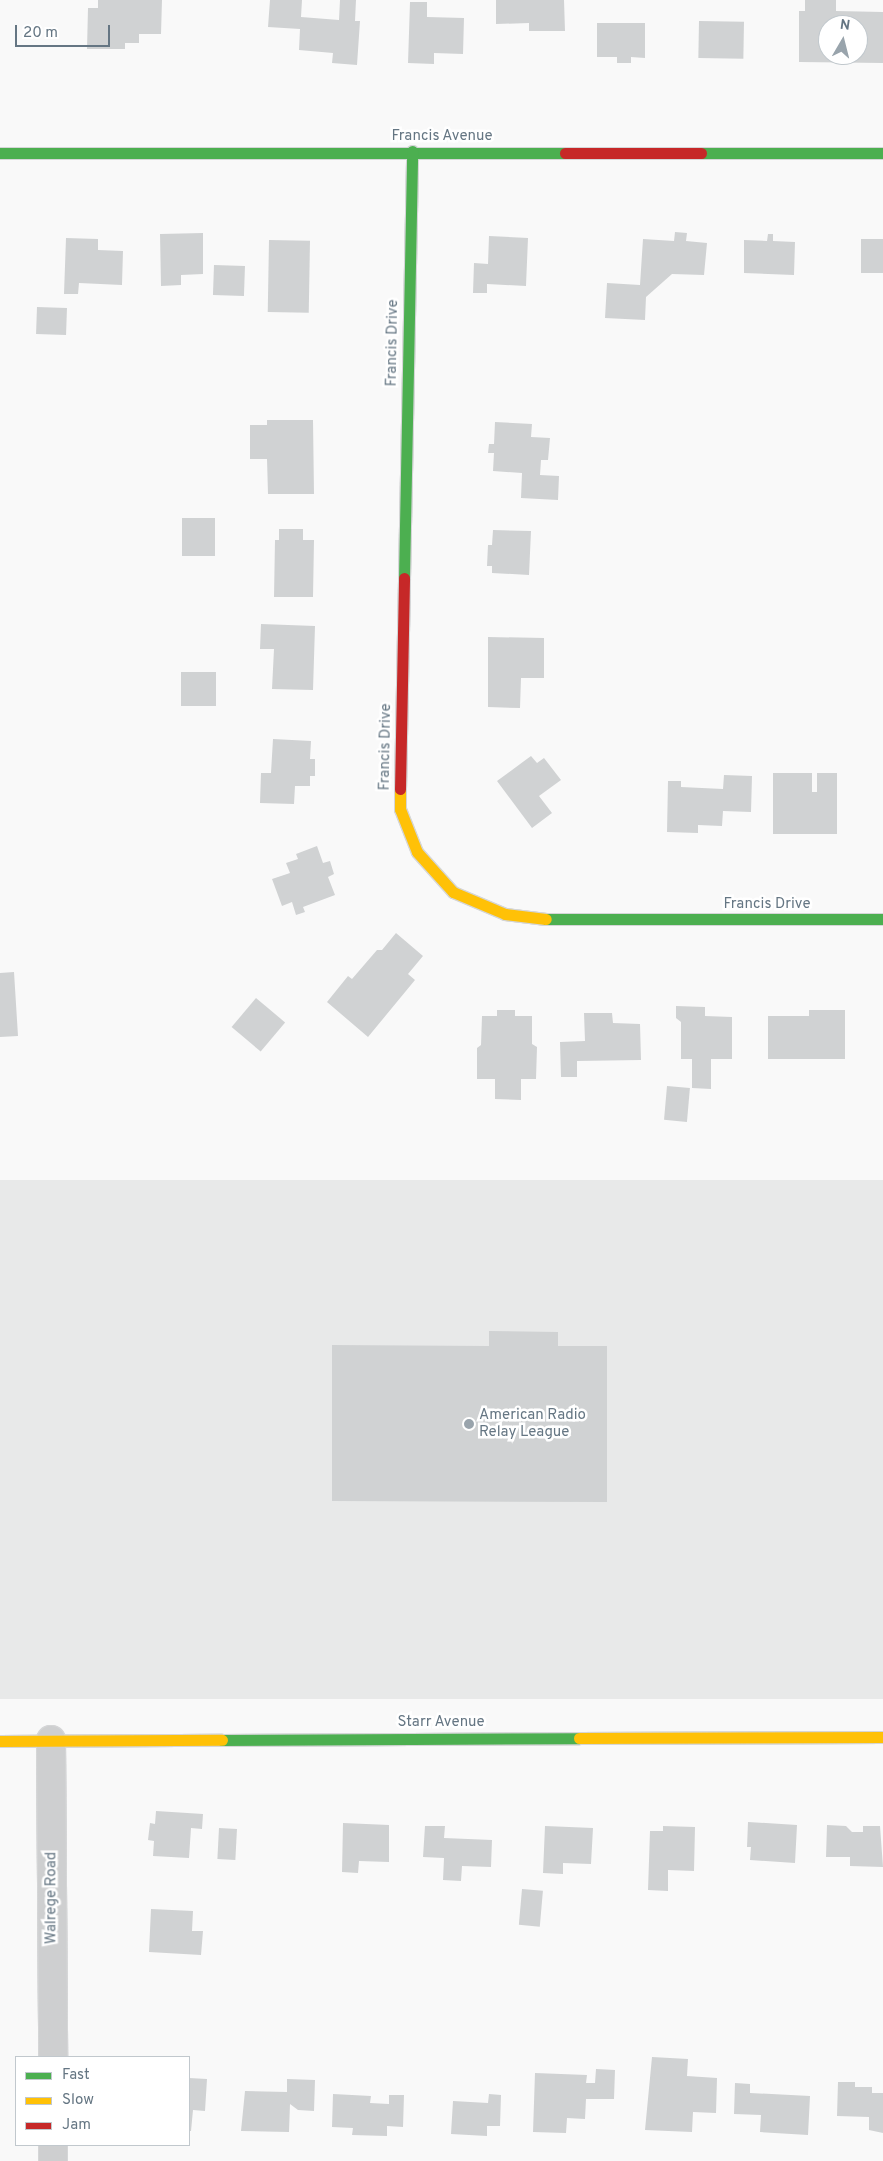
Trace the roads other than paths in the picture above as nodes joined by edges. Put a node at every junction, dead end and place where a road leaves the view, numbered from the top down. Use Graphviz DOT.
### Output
graph roads {
  1 [pos="412,152"];
  2 [pos="0,153"];
  3 [pos="883,153"];
  4 [pos="883,919"];
  5 [pos="883,1737"];
  6 [pos="51,1740"];
  7 [pos="0,1741"];
  8 [pos="53,2056"];
  9 [pos="53,2146"];
  10 [pos="54,2161"];
  1 -- 2 [label="street, Francis Avenue"];
  1 -- 3 [label="street, Francis Avenue"];
  1 -- 4 [label="street, Francis Drive"];
  5 -- 6 [label="street, Starr Avenue"];
  6 -- 7 [label="street, Starr Avenue"];
  6 -- 8 [label="street, Walrege Road"];
  9 -- 10 [label="street"];
}
